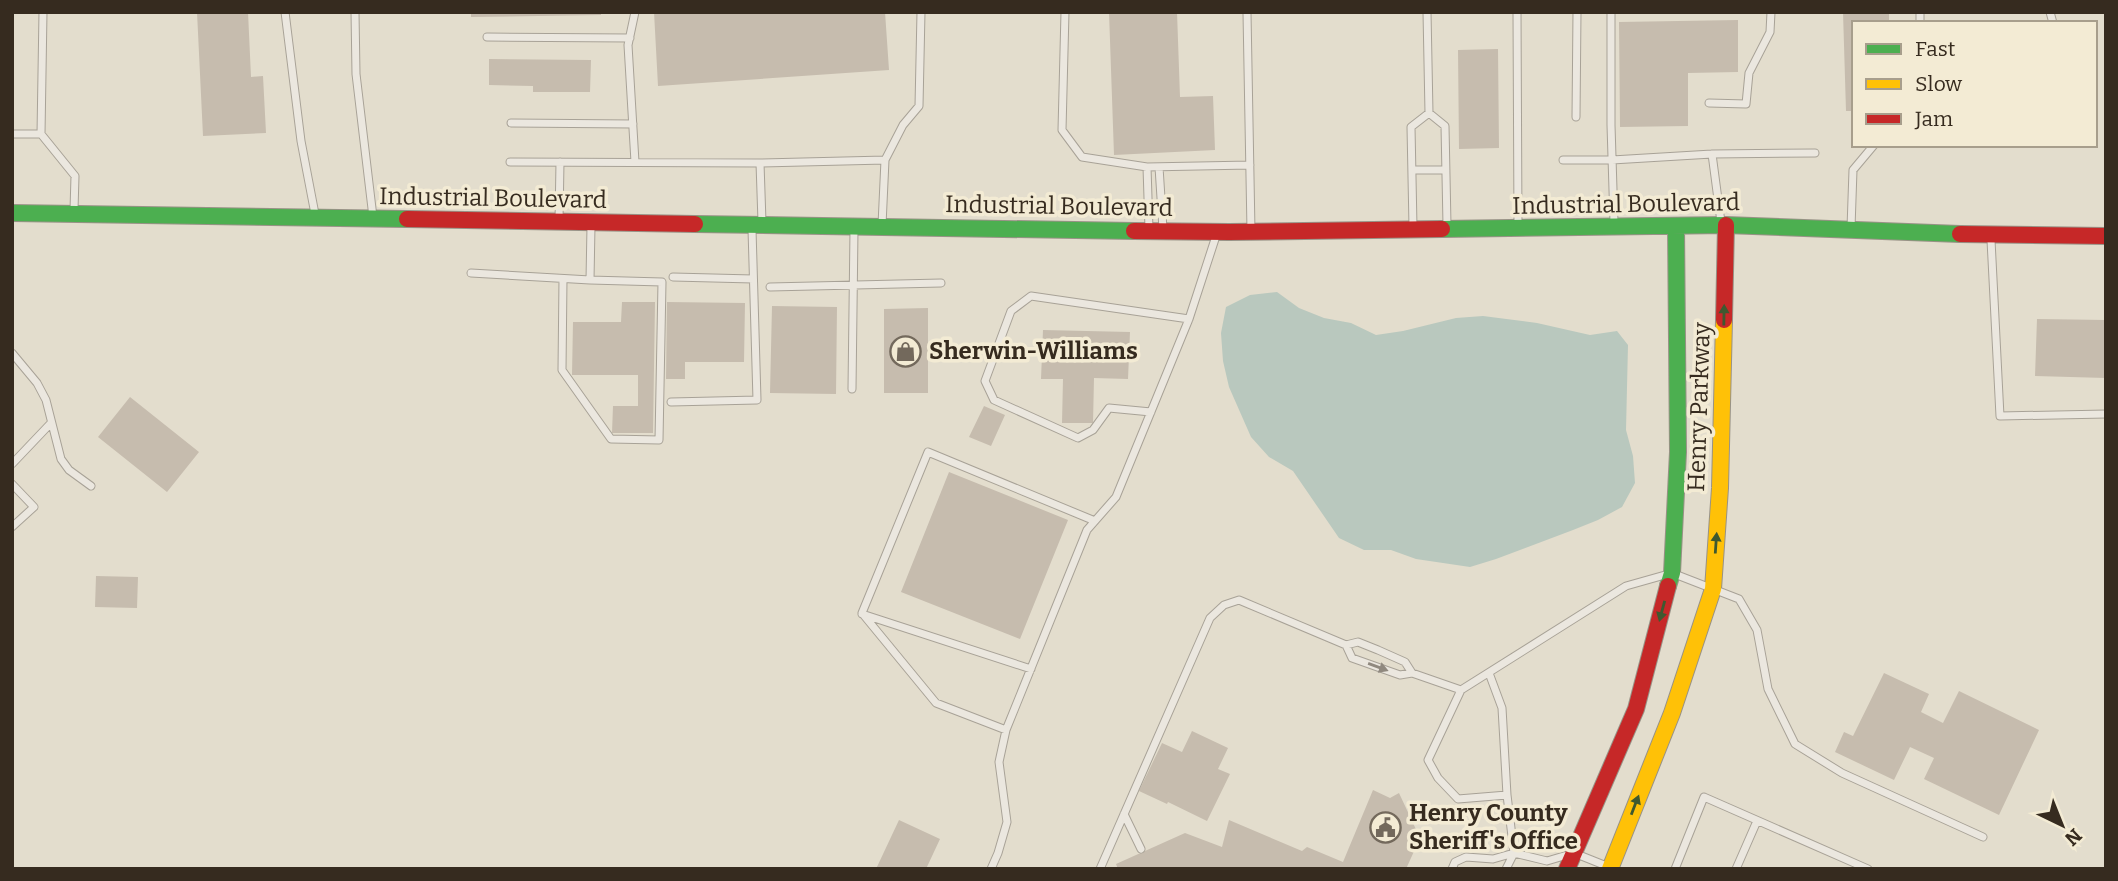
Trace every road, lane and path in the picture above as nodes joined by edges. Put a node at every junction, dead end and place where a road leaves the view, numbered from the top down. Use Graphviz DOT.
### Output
graph roads {
  1 [pos="43,12"];
  2 [pos="285,12"];
  3 [pos="355,12"];
  4 [pos="635,12"];
  5 [pos="921,12"];
  6 [pos="1065,12"];
  7 [pos="1427,12"];
  8 [pos="1517,12"];
  9 [pos="1577,12"];
  10 [pos="1611,12"];
  11 [pos="1771,12"];
  12 [pos="1247,13"];
  13 [pos="486,37"];
  14 [pos="630,38"];
  15 [pos="1709,103"];
  16 [pos="1429,113"];
  17 [pos="1576,117"];
  18 [pos="511,123"];
  19 [pos="633,124"];
  20 [pos="12,134"];
  21 [pos="41,134"];
  22 [pos="1872,147"];
  23 [pos="1712,153"];
  24 [pos="1815,153"];
  25 [pos="884,160"];
  26 [pos="1563,160"];
  27 [pos="1612,160"];
  28 [pos="510,162"];
  29 [pos="560,162"];
  30 [pos="635,162"];
  31 [pos="760,163"];
  32 [pos="1250,165"];
  33 [pos="1147,167"];
  34 [pos="1159,167"];
  35 [pos="1412,170"];
  36 [pos="1446,170"];
  37 [pos="12,214"];
  38 [pos="74,214"];
  39 [pos="316,218"];
  40 [pos="374,219"];
  41 [pos="559,222"];
  42 [pos="591,222"];
  43 [pos="757,225"];
  44 [pos="1723,225"];
  45 [pos="854,226"];
  46 [pos="882,226"];
  47 [pos="1676,226"];
  48 [pos="1614,227"];
  49 [pos="1518,228"];
  50 [pos="1413,229"];
  51 [pos="1447,229"];
  52 [pos="1851,229"];
  53 [pos="1156,230"];
  54 [pos="1251,231"];
  55 [pos="1218,232"];
  56 [pos="1991,235"];
  57 [pos="2106,236"];
  58 [pos="471,274"];
  59 [pos="673,277"];
  60 [pos="563,279"];
  61 [pos="753,279"];
  62 [pos="590,280"];
  63 [pos="941,283"];
  64 [pos="853,284"];
  65 [pos="770,286"];
  66 [pos="1189,319"];
  67 [pos="12,353"];
  68 [pos="852,389"];
  69 [pos="671,402"];
  70 [pos="1151,412"];
  71 [pos="2106,414"];
  72 [pos="51,423"];
  73 [pos="12,464"];
  74 [pos="12,484"];
  75 [pos="91,486"];
  76 [pos="1095,521"];
  77 [pos="12,527"];
  78 [pos="1672,573"];
  79 [pos="1713,589"];
  80 [pos="862,613"];
  81 [pos="1346,645"];
  82 [pos="1031,669"];
  83 [pos="1412,673"];
  84 [pos="1489,673"];
  85 [pos="1461,690"];
  86 [pos="1006,730"];
  87 [pos="1507,795"];
  88 [pos="1124,814"];
  89 [pos="1757,821"];
  90 [pos="1983,837"];
  91 [pos="1141,849"];
  92 [pos="1514,853"];
  93 [pos="1574,853"];
  94 [pos="1611,868"];
  95 [pos="990,869"];
  96 [pos="1100,869"];
  97 [pos="1452,869"];
  98 [pos="1506,869"];
  99 [pos="1567,869"];
  100 [pos="1675,869"];
  101 [pos="1736,869"];
  102 [pos="1868,869"];
  1 -- 21 [label="lane"];
  2 -- 39 [label="lane"];
  3 -- 40 [label="lane"];
  4 -- 14 [label="lane"];
  5 -- 25 [label="lane"];
  6 -- 33 [label="lane"];
  7 -- 16 [label="lane"];
  8 -- 49 [label="lane"];
  9 -- 17 [label="lane"];
  10 -- 27 [label="lane"];
  11 -- 15 [label="lane"];
  12 -- 32 [label="lane"];
  13 -- 14 [label="lane"];
  14 -- 19 [label="lane"];
  16 -- 35 [label="lane"];
  16 -- 36 [label="lane"];
  18 -- 19 [label="lane"];
  19 -- 30 [label="lane"];
  20 -- 21 [label="lane"];
  21 -- 38 [label="lane"];
  22 -- 52 [label="lane"];
  23 -- 24 [label="lane"];
  23 -- 27 [label="lane"];
  23 -- 44 [label="lane"];
  25 -- 31 [label="lane"];
  25 -- 46 [label="lane"];
  26 -- 27 [label="lane"];
  27 -- 48 [label="lane"];
  28 -- 29 [label="lane"];
  29 -- 30 [label="lane"];
  29 -- 41 [label="lane"];
  30 -- 31 [label="lane"];
  31 -- 43 [label="lane"];
  32 -- 34 [label="lane"];
  32 -- 54 [label="lane"];
  33 -- 34 [label="lane"];
  33 -- 53 [label="lane"];
  34 -- 53 [label="lane"];
  35 -- 36 [label="lane"];
  35 -- 50 [label="lane"];
  36 -- 51 [label="lane"];
  37 -- 38 [label="street, Industrial Boulevard"];
  38 -- 39 [label="street, Industrial Boulevard"];
  39 -- 40 [label="street, Industrial Boulevard"];
  40 -- 41 [label="street, Industrial Boulevard"];
  41 -- 42 [label="street, Industrial Boulevard"];
  42 -- 43 [label="street, Industrial Boulevard"];
  42 -- 62 [label="lane"];
  43 -- 45 [label="street, Industrial Boulevard"];
  43 -- 61 [label="lane"];
  44 -- 47 [label="street, Industrial Boulevard"];
  44 -- 52 [label="street, Industrial Boulevard"];
  79 -- 44 [label="street, Henry Parkway, one-way"];
  45 -- 46 [label="street, Industrial Boulevard"];
  45 -- 64 [label="lane"];
  46 -- 53 [label="street, Industrial Boulevard"];
  47 -- 48 [label="street, Industrial Boulevard"];
  47 -- 78 [label="street, Henry Parkway"];
  48 -- 49 [label="street, Industrial Boulevard"];
  49 -- 51 [label="street, Industrial Boulevard"];
  50 -- 51 [label="street, Industrial Boulevard"];
  50 -- 54 [label="street, Industrial Boulevard"];
  52 -- 56 [label="street, Industrial Boulevard"];
  53 -- 55 [label="street, Industrial Boulevard"];
  54 -- 55 [label="street, Industrial Boulevard"];
  55 -- 66 [label="lane"];
  56 -- 57 [label="street, Industrial Boulevard"];
  56 -- 71 [label="lane"];
  58 -- 60 [label="lane"];
  59 -- 61 [label="lane"];
  60 -- 62 [label="lane"];
  60 -- 62 [label="lane"];
  61 -- 69 [label="lane"];
  63 -- 64 [label="lane"];
  64 -- 65 [label="lane"];
  64 -- 68 [label="lane"];
  66 -- 70 [label="lane"];
  66 -- 70 [label="lane"];
  67 -- 72 [label="lane"];
  70 -- 76 [label="lane"];
  72 -- 73 [label="lane"];
  72 -- 75 [label="lane"];
  74 -- 77 [label="lane"];
  76 -- 80 [label="lane"];
  76 -- 82 [label="lane"];
  78 -- 79 [label="lane"];
  78 -- 84 [label="lane"];
  78 -- 93 [label="street, Henry Parkway, one-way"];
  79 -- 90 [label="lane"];
  94 -- 79 [label="street, Henry Parkway, one-way"];
  80 -- 82 [label="lane"];
  80 -- 86 [label="lane"];
  81 -- 83 [label="lane"];
  81 -- 83 [label="lane, one-way"];
  81 -- 88 [label="lane"];
  82 -- 86 [label="lane"];
  83 -- 85 [label="lane"];
  84 -- 85 [label="lane"];
  84 -- 87 [label="lane"];
  85 -- 87 [label="lane"];
  86 -- 95 [label="lane"];
  87 -- 92 [label="lane"];
  88 -- 91 [label="lane"];
  88 -- 96 [label="lane"];
  89 -- 100 [label="lane"];
  89 -- 101 [label="lane"];
  89 -- 102 [label="lane"];
  92 -- 93 [label="lane"];
  92 -- 97 [label="lane"];
  92 -- 98 [label="lane"];
  93 -- 94 [label="lane, Henry Parkway"];
  93 -- 99 [label="street, Henry Parkway"];
}
